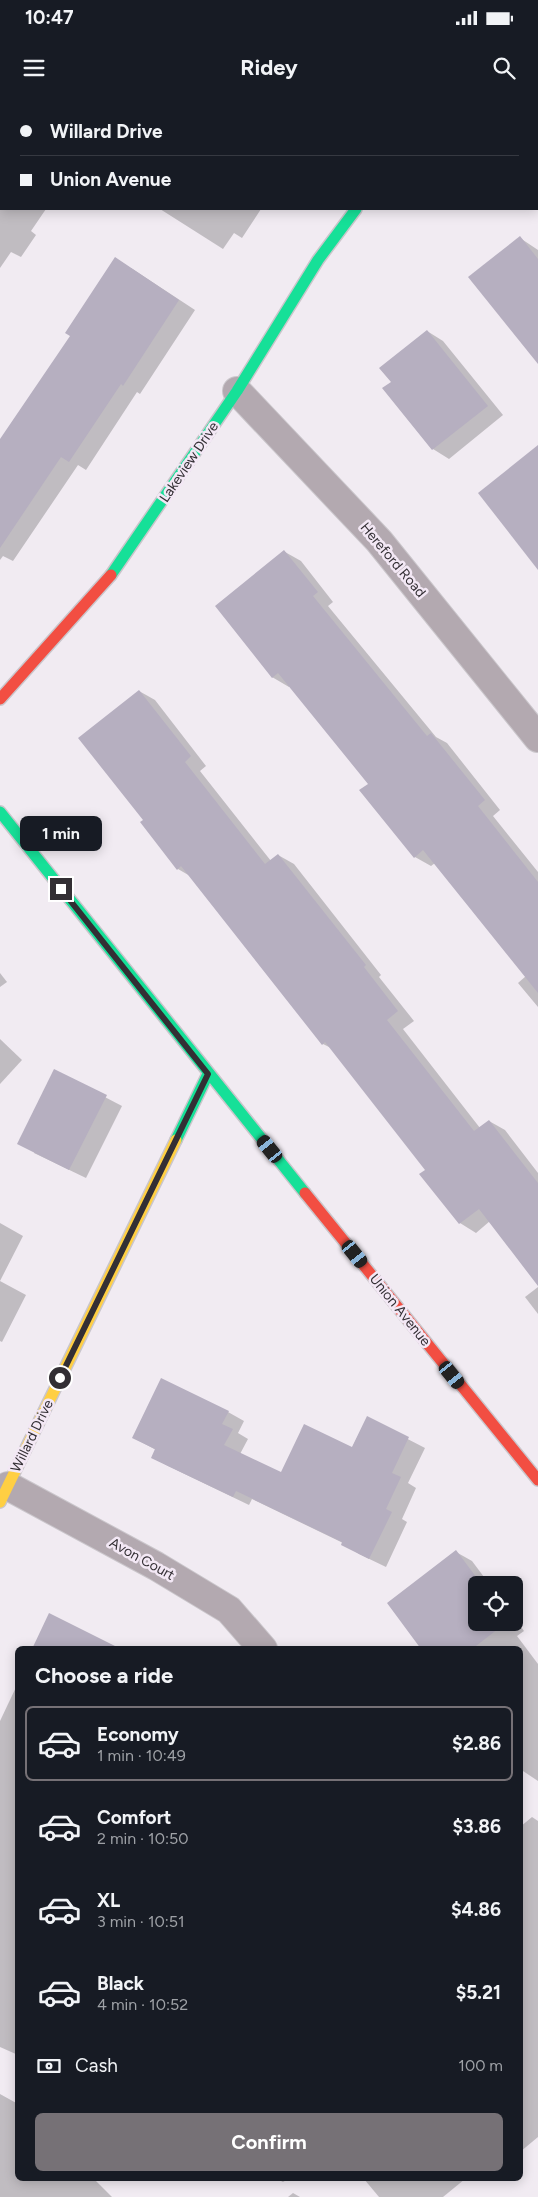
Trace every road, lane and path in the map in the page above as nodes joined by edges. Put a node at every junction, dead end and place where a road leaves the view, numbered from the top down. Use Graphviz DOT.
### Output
graph roads {
  1 [pos="355,210"];
  2 [pos="237,391"];
  3 [pos="0,699"];
  4 [pos="538,738"];
  5 [pos="0,812"];
  6 [pos="208,1074"];
  7 [pos="538,1480"];
  8 [pos="4,1494"];
  9 [pos="260,1646"];
  1 -- 2 [label="street, Lakeview Drive"];
  2 -- 3 [label="street, Lakeview Drive"];
  2 -- 4 [label="street, Hereford Road"];
  5 -- 6 [label="street, Union Avenue"];
  6 -- 7 [label="street, Union Avenue"];
  6 -- 8 [label="street, Willard Drive"];
  8 -- 9 [label="street, Avon Court"];
}
